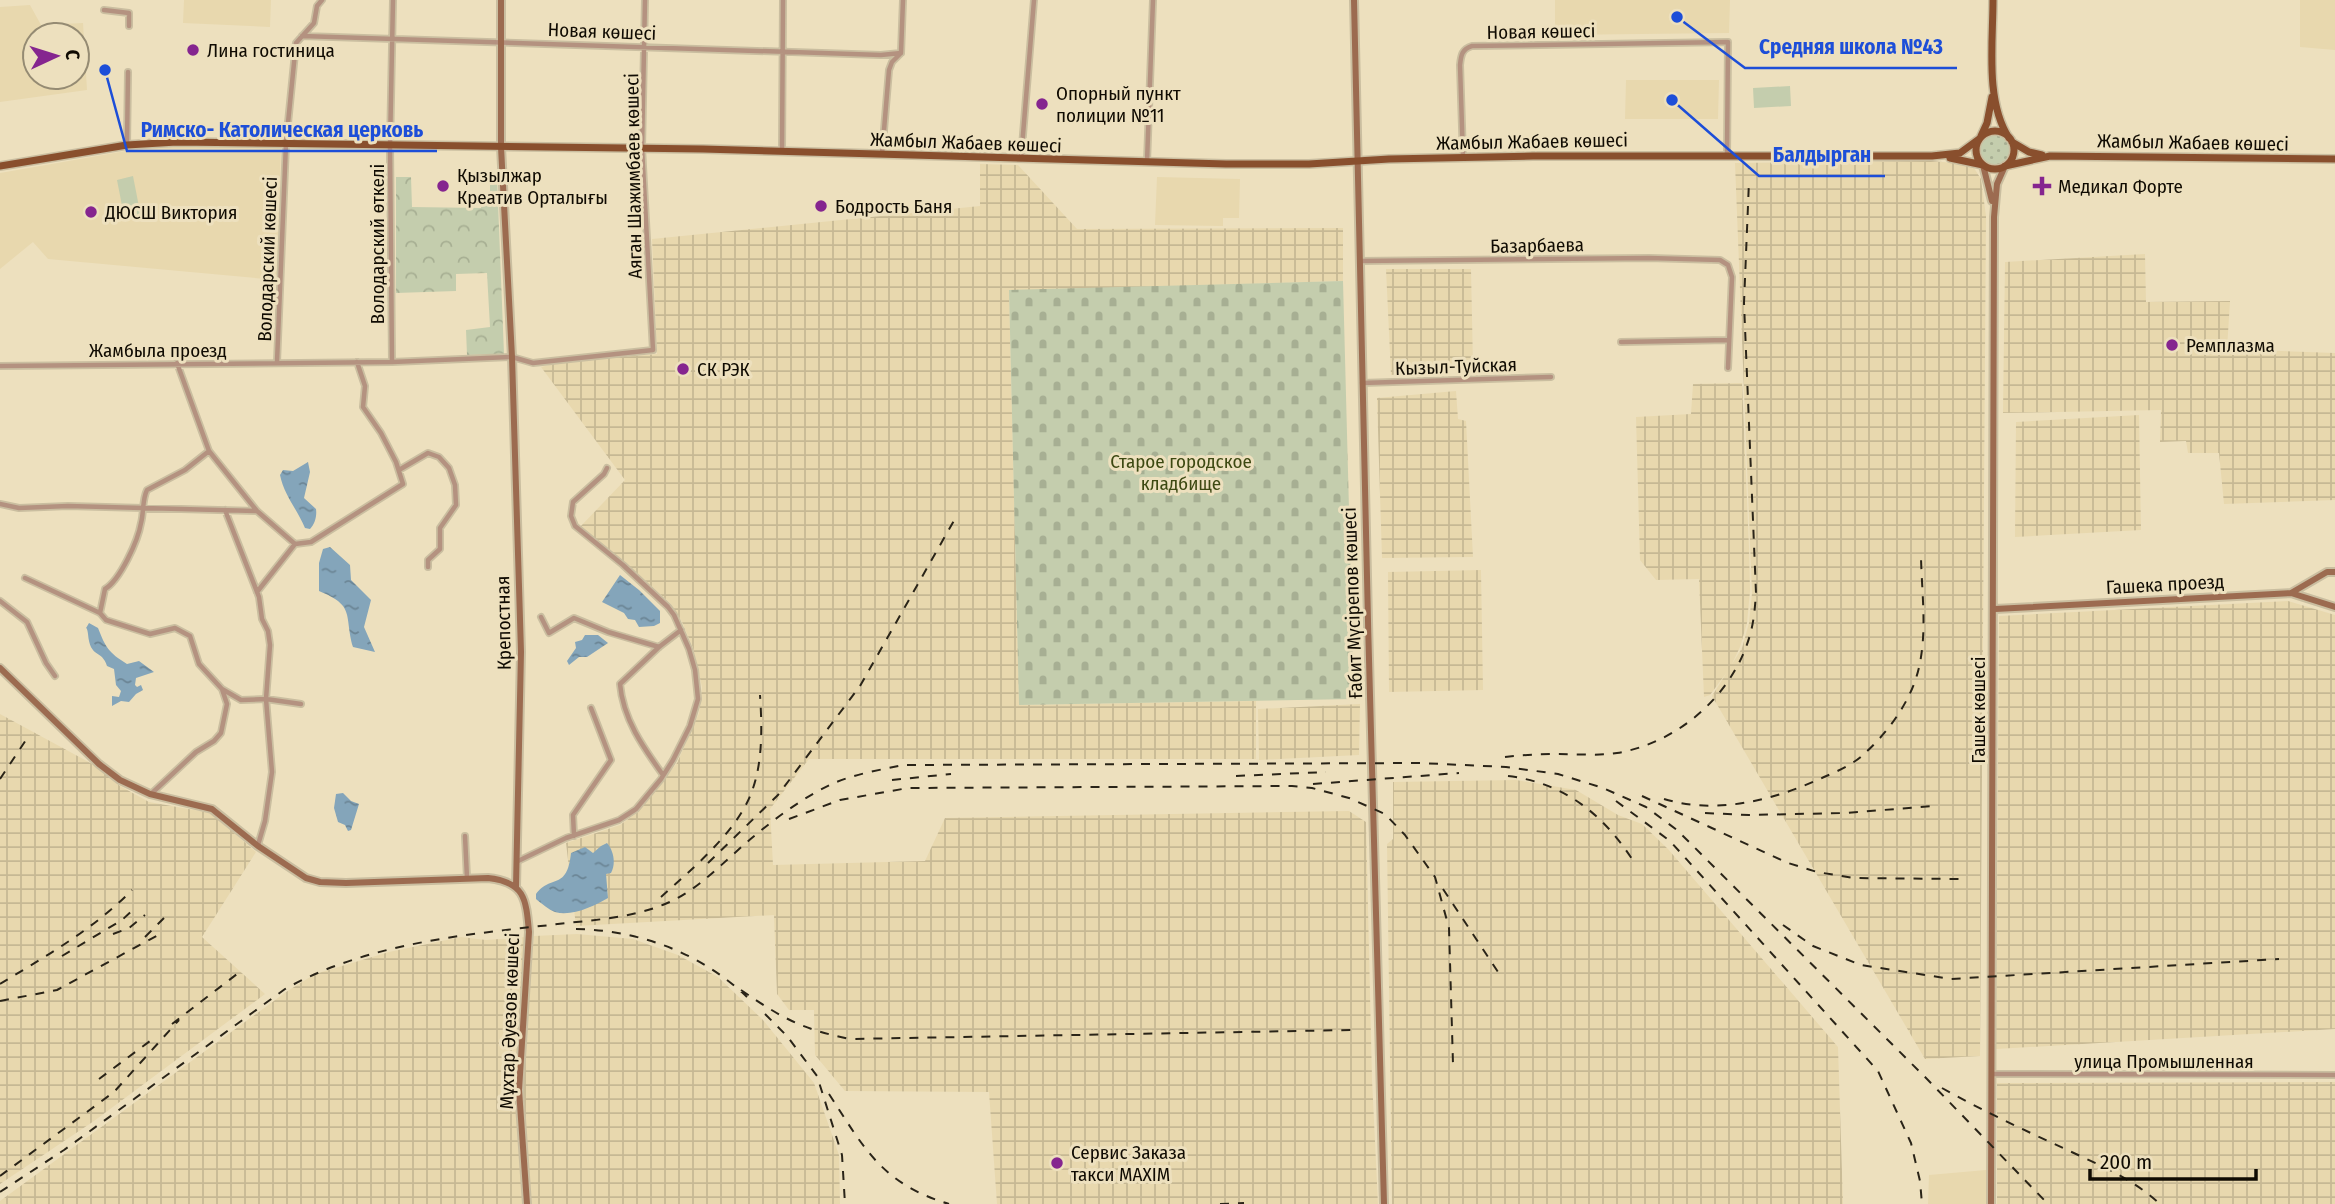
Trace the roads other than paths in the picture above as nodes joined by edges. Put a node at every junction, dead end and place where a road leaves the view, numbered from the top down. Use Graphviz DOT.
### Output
graph roads {
  1 [pos="322,0"];
  2 [pos="393,0"];
  3 [pos="501,0"];
  4 [pos="645,0"];
  5 [pos="783,0"];
  6 [pos="903,0"];
  7 [pos="1034,0"];
  8 [pos="1153,0"];
  9 [pos="1354,0"];
  10 [pos="1993,0"];
  11 [pos="104,10"];
  12 [pos="130,26"];
  13 [pos="302,36"];
  14 [pos="392,39"];
  15 [pos="501,42"];
  16 [pos="644,47"];
  17 [pos="783,51"];
  18 [pos="901,53"];
  19 [pos="128,72"];
  20 [pos="1994,86"];
  21 [pos="1980,138"];
  22 [pos="2010,139"];
  23 [pos="286,143"];
  24 [pos="127,145"];
  25 [pos="390,146"];
  26 [pos="501,147"];
  27 [pos="642,148"];
  28 [pos="782,151"];
  29 [pos="882,155"];
  30 [pos="1727,156"];
  31 [pos="1932,156"];
  32 [pos="2050,156"];
  33 [pos="1463,158"];
  34 [pos="1021,159"];
  35 [pos="2335,159"];
  36 [pos="1357,161"];
  37 [pos="1147,162"];
  38 [pos="1983,165"];
  39 [pos="0,166"];
  40 [pos="2005,166"];
  41 [pos="1994,217"];
  42 [pos="1360,261"];
  43 [pos="1728,340"];
  44 [pos="1621,342"];
  45 [pos="653,350"];
  46 [pos="512,357"];
  47 [pos="278,362"];
  48 [pos="357,362"];
  49 [pos="392,362"];
  50 [pos="177,363"];
  51 [pos="0,366"];
  52 [pos="1728,368"];
  53 [pos="1552,377"];
  54 [pos="1362,383"];
  55 [pos="209,451"];
  56 [pos="607,468"];
  57 [pos="399,470"];
  58 [pos="0,504"];
  59 [pos="143,508"];
  60 [pos="225,510"];
  61 [pos="257,511"];
  62 [pos="295,544"];
  63 [pos="428,568"];
  64 [pos="2335,572"];
  65 [pos="25,578"];
  66 [pos="257,592"];
  67 [pos="2291,593"];
  68 [pos="0,601"];
  69 [pos="2335,607"];
  70 [pos="1995,609"];
  71 [pos="100,613"];
  72 [pos="541,617"];
  73 [pos="681,630"];
  74 [pos="659,647"];
  75 [pos="0,668"];
  76 [pos="55,676"];
  77 [pos="222,690"];
  78 [pos="265,699"];
  79 [pos="301,704"];
  80 [pos="591,708"];
  81 [pos="663,775"];
  82 [pos="150,794"];
  83 [pos="465,836"];
  84 [pos="574,836"];
  85 [pos="258,846"];
  86 [pos="518,861"];
  87 [pos="467,878"];
  88 [pos="516,887"];
  89 [pos="1992,1074"];
  90 [pos="2335,1075"];
  91 [pos="527,1204"];
  92 [pos="1384,1204"];
  93 [pos="1991,1204"];
  1 -- 13 [label="street, Володарский көшесі"];
  2 -- 14 [label="street, Володарский өткелі"];
  3 -- 15 [label="main road, Крепостная"];
  4 -- 16 [label="street, Аяган Шажимбаев көшесі"];
  5 -- 17 [label="street"];
  6 -- 18 [label="street"];
  7 -- 34 [label="street"];
  8 -- 37 [label="street"];
  9 -- 36 [label="main road, Ғабит Мүсірепов көшесі"];
  10 -- 20 [label="main road"];
  11 -- 12 [label="street"];
  13 -- 14 [label="street, Новая көшесі"];
  13 -- 23 [label="street, Володарский көшесі"];
  14 -- 15 [label="street, Новая көшесі"];
  14 -- 25 [label="street, Володарский өткелі"];
  15 -- 16 [label="street, Новая көшесі"];
  15 -- 26 [label="main road, Крепостная"];
  16 -- 17 [label="street, Новая көшесі"];
  16 -- 27 [label="street, Аяган Шажимбаев көшесі"];
  17 -- 18 [label="street, Новая көшесі"];
  17 -- 28 [label="street"];
  18 -- 29 [label="street"];
  19 -- 24 [label="street"];
  20 -- 21 [label="main road"];
  20 -- 22 [label="main road"];
  21 -- 22 [label="main road"];
  21 -- 31 [label="main road"];
  21 -- 38 [label="main road"];
  22 -- 32 [label="main road"];
  22 -- 40 [label="main road"];
  23 -- 24 [label="main road, Жамбыл Жабаев көшесі"];
  23 -- 25 [label="main road, Жамбыл Жабаев көшесі"];
  23 -- 47 [label="street, Володарский көшесі"];
  24 -- 39 [label="main road, Жамбыл Жабаев көшесі"];
  25 -- 26 [label="main road, Жамбыл Жабаев көшесі"];
  25 -- 49 [label="street, Володарский өткелі"];
  26 -- 27 [label="main road, Жамбыл Жабаев көшесі"];
  26 -- 46 [label="main road, Крепостная"];
  27 -- 28 [label="main road, Жамбыл Жабаев көшесі"];
  27 -- 45 [label="street, Аяган Шажимбаев көшесі"];
  28 -- 29 [label="main road, Жамбыл Жабаев көшесі"];
  29 -- 34 [label="main road, Жамбыл Жабаев көшесі"];
  30 -- 31 [label="main road, Жамбыл Жабаев көшесі"];
  30 -- 33 [label="main road, Жамбыл Жабаев көшесі"];
  30 -- 33 [label="street, Новая көшесі"];
  31 -- 38 [label="main road"];
  32 -- 35 [label="main road, Жамбыл Жабаев көшесі"];
  32 -- 40 [label="main road"];
  33 -- 36 [label="main road, Жамбыл Жабаев көшесі"];
  34 -- 37 [label="main road, Жамбыл Жабаев көшесі"];
  36 -- 37 [label="main road, Жамбыл Жабаев көшесі"];
  36 -- 42 [label="main road, Ғабит Мүсірепов көшесі"];
  38 -- 40 [label="main road"];
  38 -- 41 [label="main road, Гашек көшесі"];
  40 -- 41 [label="main road, Гашек көшесі"];
  41 -- 70 [label="main road, Гашек көшесі"];
  42 -- 43 [label="street, Базарбаева"];
  42 -- 54 [label="main road, Ғабит Мүсірепов көшесі"];
  43 -- 44 [label="street"];
  43 -- 52 [label="street"];
  45 -- 46 [label="street, Жамбыла проезд"];
  46 -- 49 [label="street, Жамбыла проезд"];
  46 -- 86 [label="main road, Крепостная"];
  47 -- 48 [label="street, Жамбыла проезд"];
  47 -- 50 [label="street, Жамбыла проезд"];
  48 -- 49 [label="street, Жамбыла проезд"];
  48 -- 57 [label="street"];
  50 -- 51 [label="street, Жамбыла проезд"];
  50 -- 55 [label="street"];
  53 -- 54 [label="street, Кызыл-Туйская"];
  54 -- 92 [label="main road, Ғабит Мүсірепов көшесі"];
  55 -- 59 [label="street"];
  55 -- 61 [label="street"];
  56 -- 73 [label="street"];
  57 -- 62 [label="street"];
  57 -- 63 [label="street"];
  58 -- 59 [label="street"];
  59 -- 60 [label="street"];
  59 -- 71 [label="street"];
  60 -- 61 [label="street"];
  60 -- 66 [label="street"];
  61 -- 62 [label="street"];
  62 -- 66 [label="street"];
  64 -- 67 [label="main road"];
  65 -- 71 [label="street"];
  66 -- 78 [label="street"];
  67 -- 69 [label="main road, Гашека проезд"];
  67 -- 70 [label="main road, Гашека проезд"];
  68 -- 76 [label="street"];
  70 -- 89 [label="main road, Гашек көшесі"];
  71 -- 77 [label="street"];
  72 -- 74 [label="street"];
  73 -- 74 [label="street"];
  73 -- 81 [label="street"];
  74 -- 81 [label="street"];
  75 -- 82 [label="main road"];
  77 -- 78 [label="street"];
  77 -- 82 [label="street"];
  78 -- 79 [label="street"];
  78 -- 85 [label="street"];
  80 -- 84 [label="street"];
  81 -- 84 [label="street"];
  82 -- 85 [label="main road"];
  83 -- 87 [label="street"];
  84 -- 86 [label="street"];
  85 -- 87 [label="main road"];
  86 -- 88 [label="main road, Крепостная"];
  87 -- 88 [label="main road"];
  88 -- 91 [label="main road, Мұхтар Әуезов көшесі"];
  89 -- 90 [label="street, улица Промышленная"];
  89 -- 93 [label="main road, Гашек көшесі"];
}
